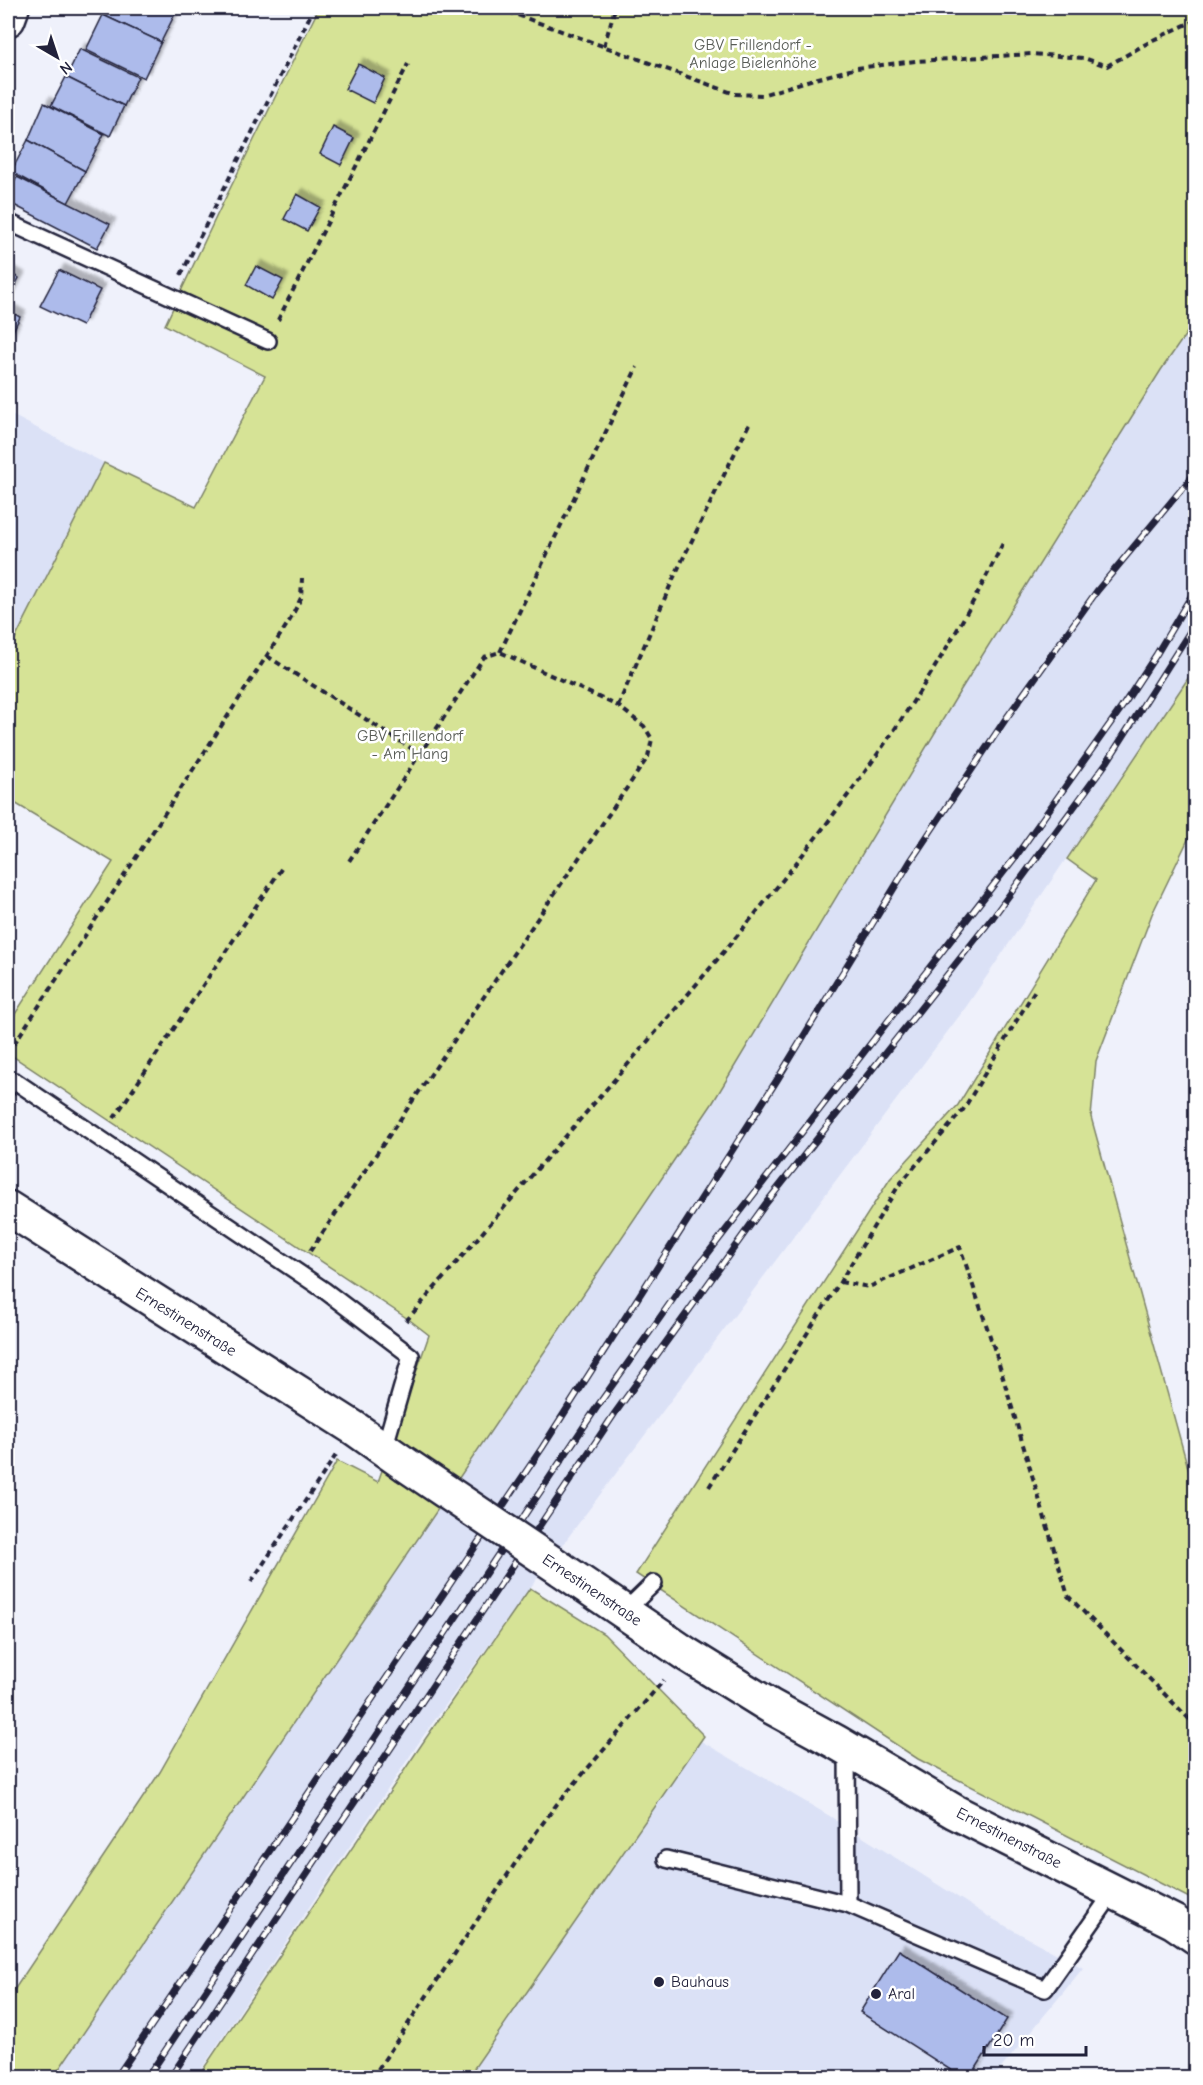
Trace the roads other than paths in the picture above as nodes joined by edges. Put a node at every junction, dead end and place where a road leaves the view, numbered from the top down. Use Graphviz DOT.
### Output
graph roads {
  1 [pos="12,8"];
  2 [pos="8,19"];
  3 [pos="8,222"];
  4 [pos="268,341"];
  5 [pos="8,1088"];
  6 [pos="8,1208"];
  7 [pos="394,1456"];
  8 [pos="654,1583"];
  9 [pos="624,1612"];
  10 [pos="847,1749"];
  11 [pos="666,1859"];
  12 [pos="1114,1891"];
  13 [pos="848,1904"];
  14 [pos="1196,1937"];
  1 -- 2 [label="main road"];
  3 -- 4 [label="lane"];
  5 -- 7 [label="lane"];
  6 -- 7 [label="main road, Ernestinenstraße"];
  7 -- 9 [label="main road, Ernestinenstraße, bridge"];
  8 -- 9 [label="lane"];
  9 -- 10 [label="main road, Ernestinenstraße"];
  10 -- 12 [label="main road, Ernestinenstraße"];
  10 -- 13 [label="lane"];
  11 -- 13 [label="lane"];
  12 -- 13 [label="lane"];
  12 -- 14 [label="main road, Ernestinenstraße"];
}
